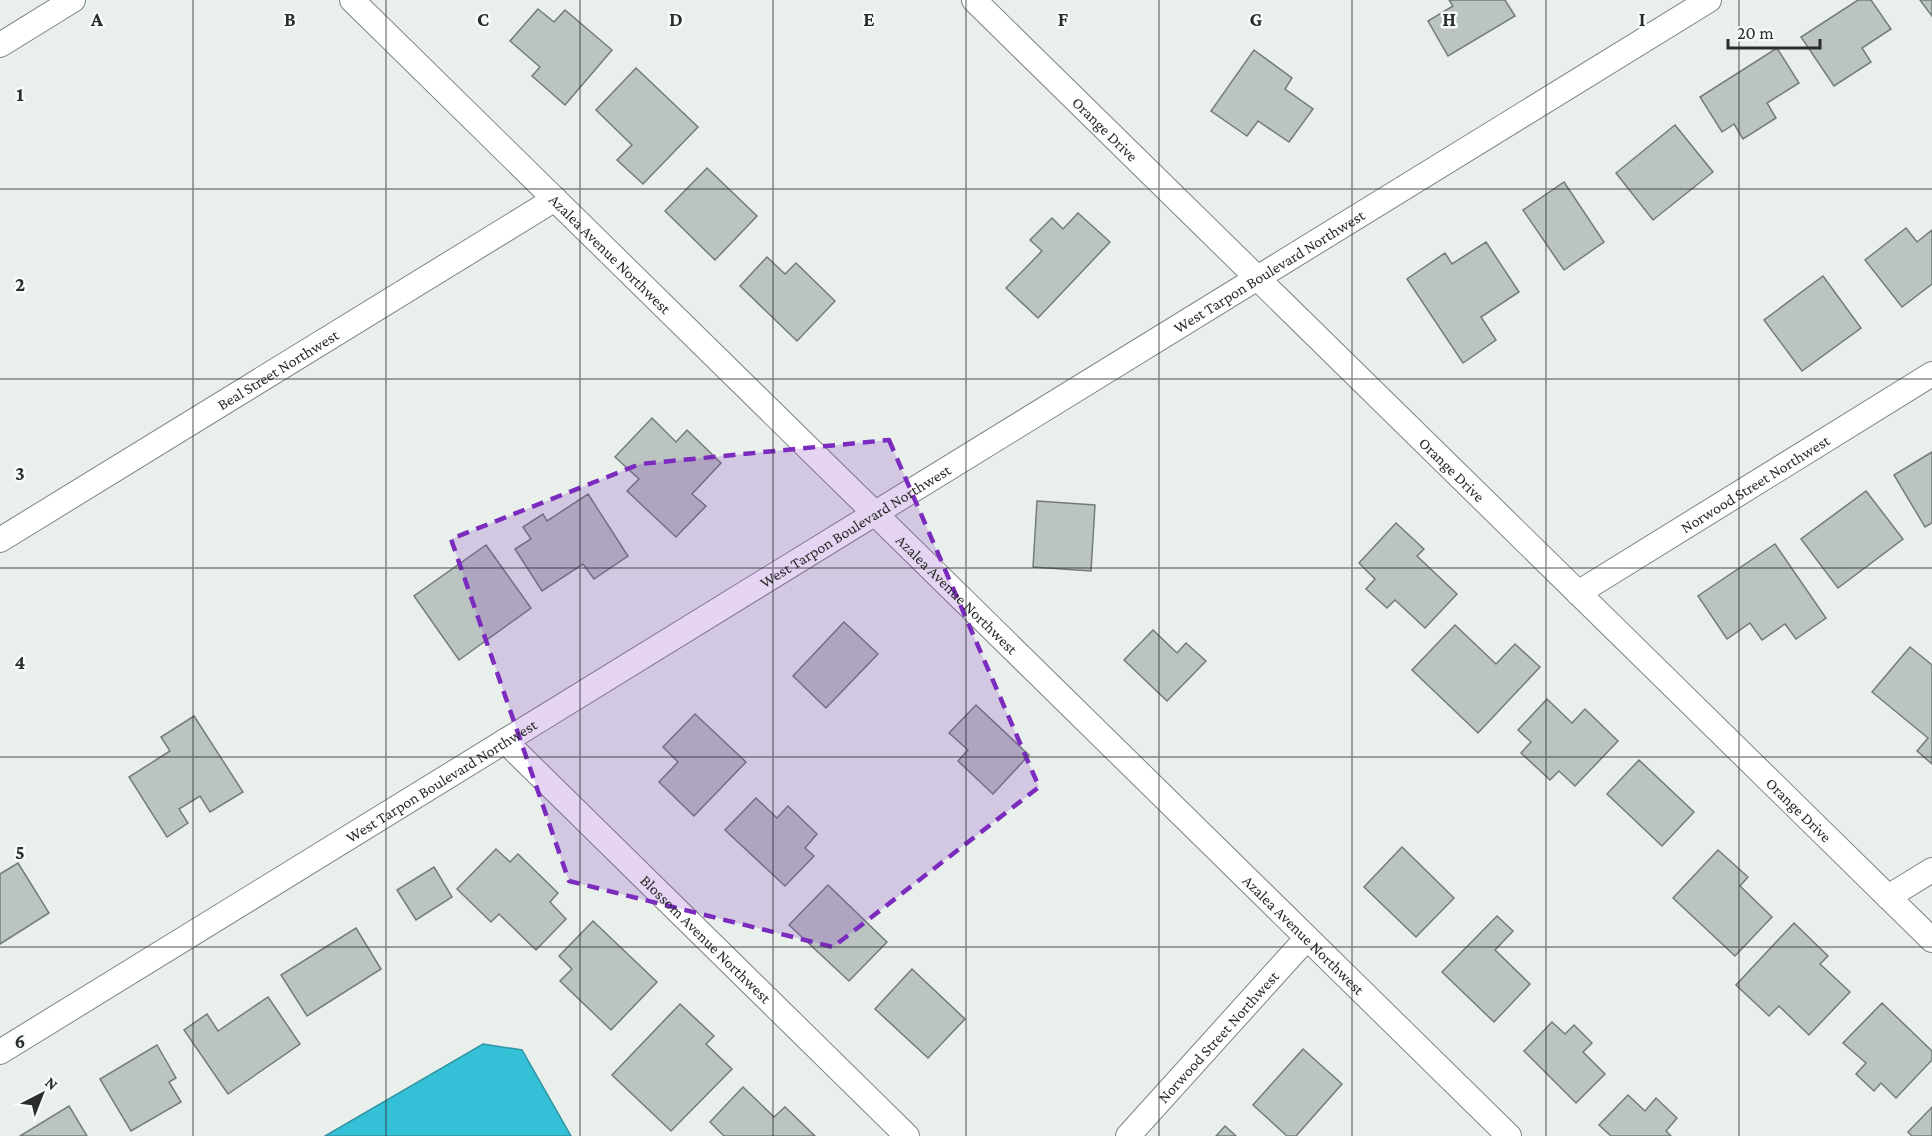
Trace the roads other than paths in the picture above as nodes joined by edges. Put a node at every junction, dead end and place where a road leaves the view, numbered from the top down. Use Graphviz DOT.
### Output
graph roads {
  1 [pos="73,0"];
  2 [pos="352,0"];
  3 [pos="974,0"];
  4 [pos="1709,0"];
  5 [pos="0,45"];
  6 [pos="555,199"];
  7 [pos="1257,278"];
  8 [pos="1932,374"];
  9 [pos="875,514"];
  10 [pos="0,540"];
  11 [pos="1578,592"];
  12 [pos="505,741"];
  13 [pos="1932,870"];
  14 [pos="1888,897"];
  15 [pos="1307,938"];
  16 [pos="1932,940"];
  17 [pos="0,1052"];
  18 [pos="907,1136"];
  19 [pos="1128,1136"];
  20 [pos="1509,1136"];
  1 -- 5 [label="street"];
  2 -- 6 [label="street, Azalea Avenue Northwest"];
  3 -- 7 [label="street, Orange Drive"];
  4 -- 7 [label="street, West Tarpon Boulevard Northwest"];
  6 -- 9 [label="street, Azalea Avenue Northwest"];
  6 -- 10 [label="street, Beal Street Northwest"];
  7 -- 9 [label="street, West Tarpon Boulevard Northwest"];
  7 -- 11 [label="street, Orange Drive"];
  8 -- 11 [label="street, Norwood Street Northwest"];
  9 -- 12 [label="street, West Tarpon Boulevard Northwest"];
  9 -- 15 [label="street, Azalea Avenue Northwest"];
  11 -- 14 [label="street, Orange Drive"];
  12 -- 17 [label="street, West Tarpon Boulevard Northwest"];
  12 -- 18 [label="street, Blossom Avenue Northwest"];
  13 -- 14 [label="street"];
  14 -- 16 [label="street, Orange Drive"];
  15 -- 19 [label="street, Norwood Street Northwest"];
  15 -- 20 [label="street, Azalea Avenue Northwest"];
}
